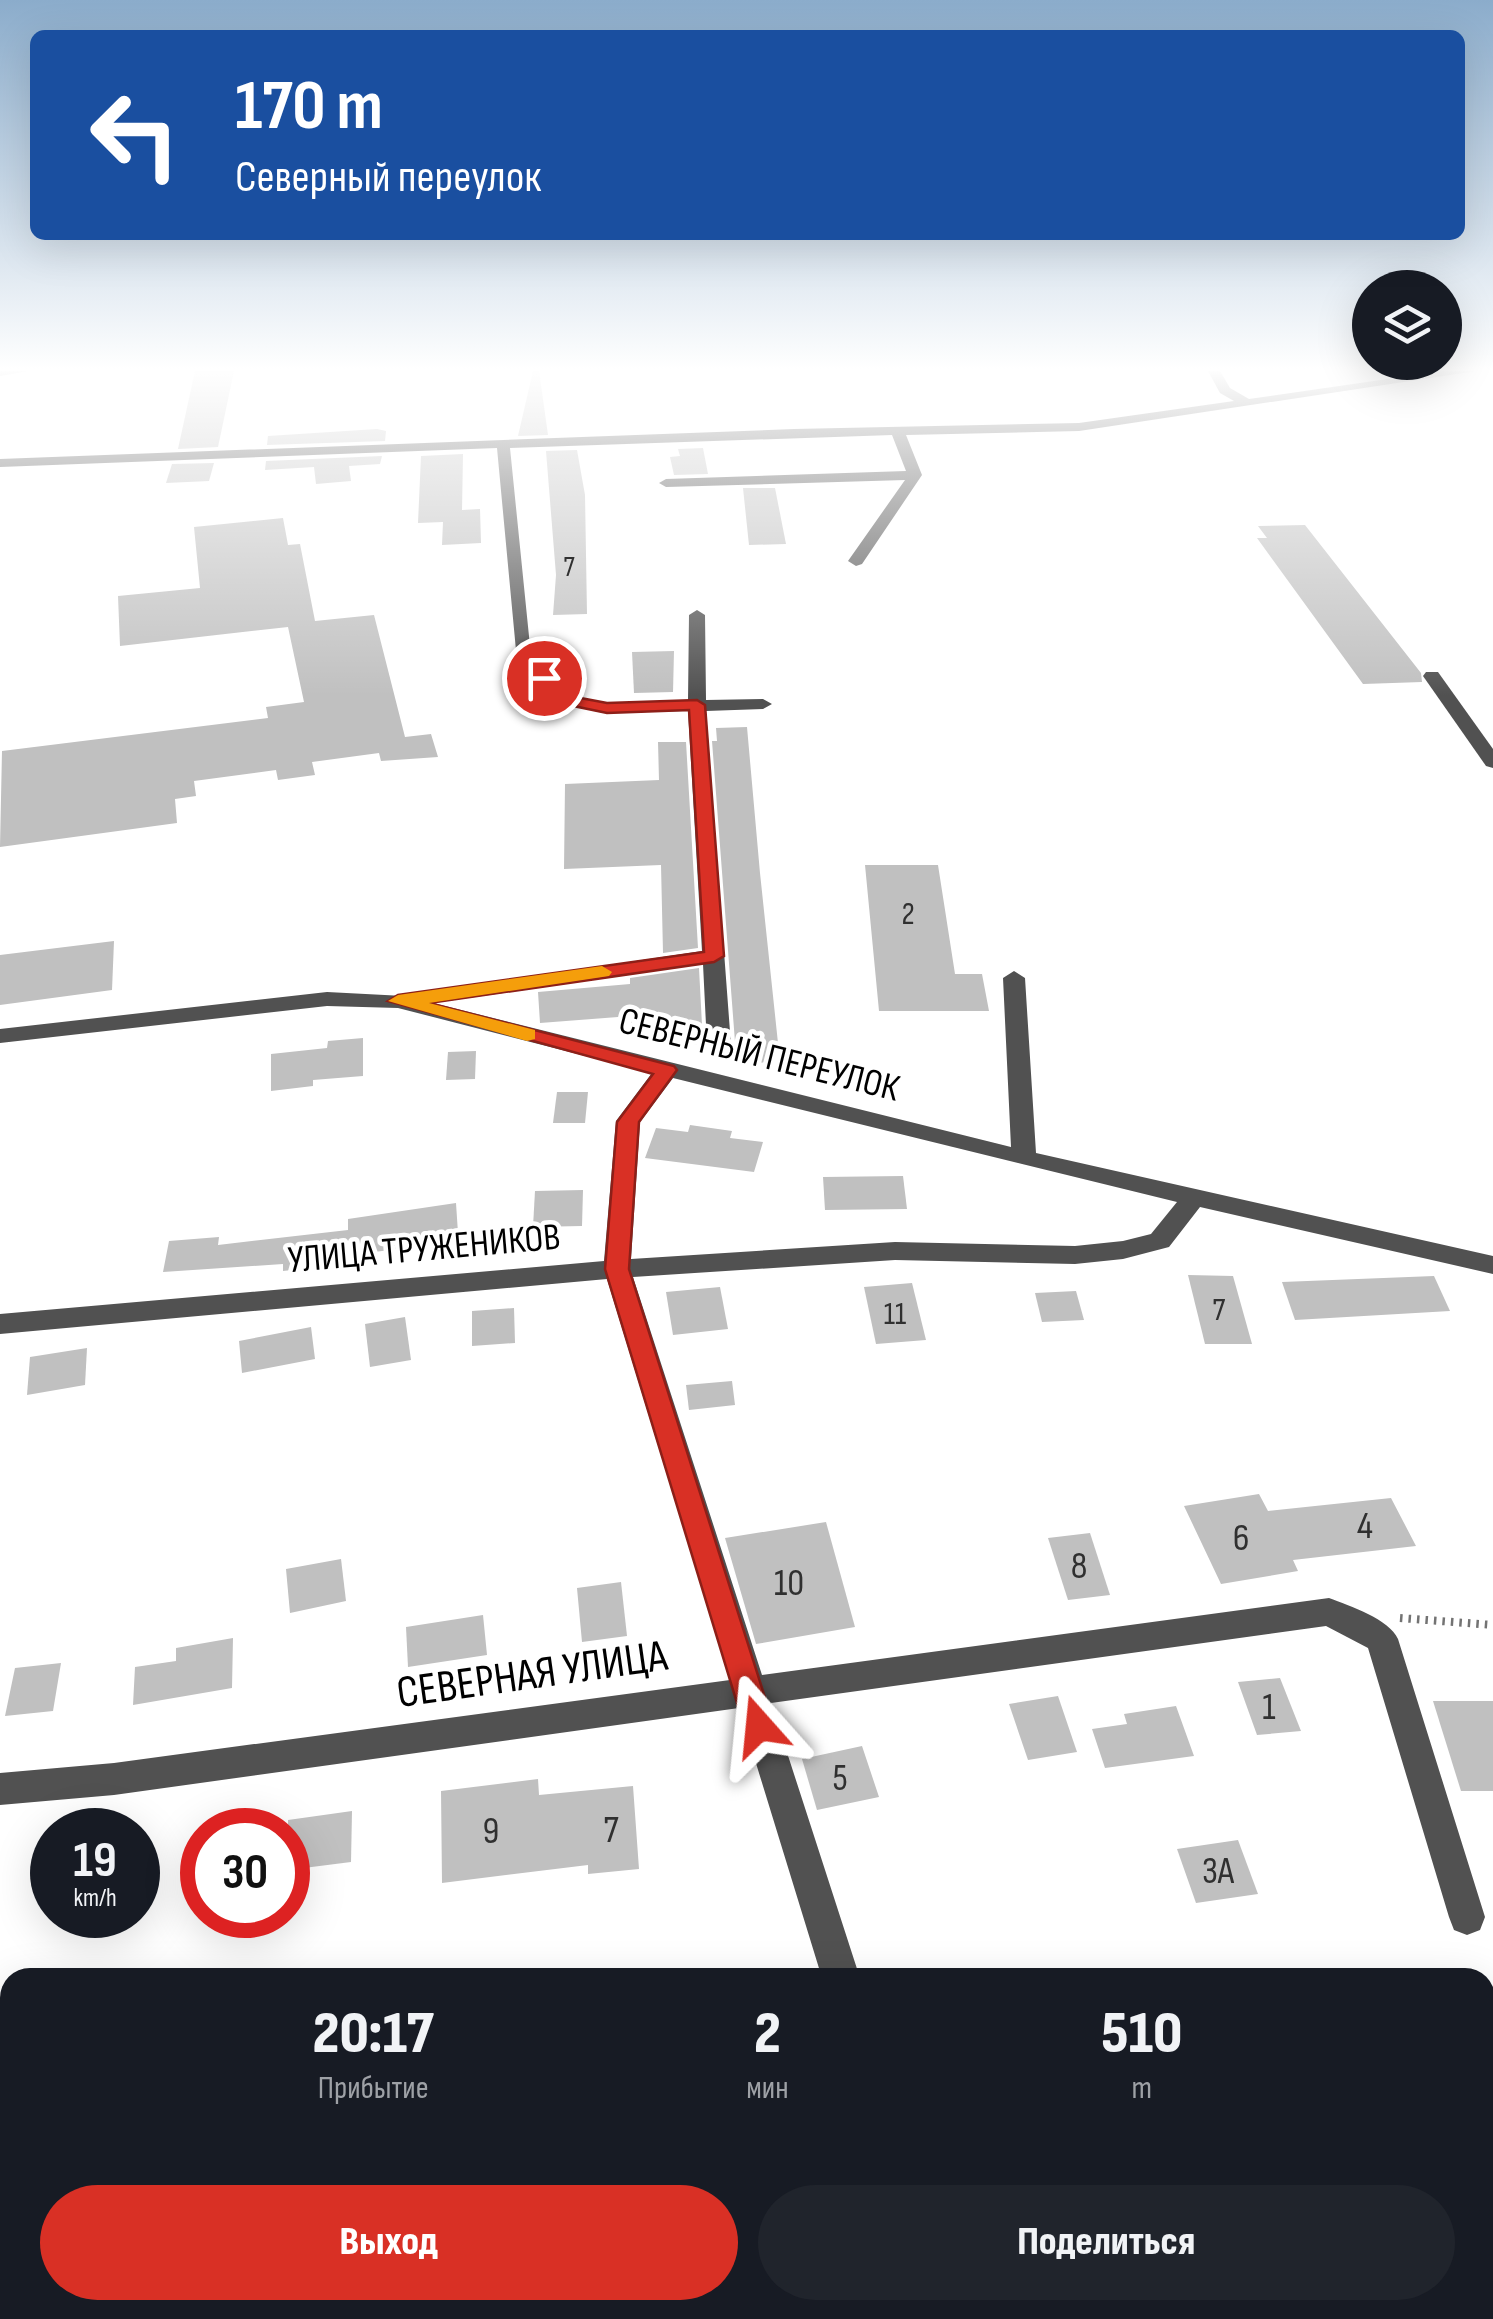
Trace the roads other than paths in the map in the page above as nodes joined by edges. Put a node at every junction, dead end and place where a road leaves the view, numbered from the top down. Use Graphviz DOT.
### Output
graph roads {
  1 [pos="506,479"];
  2 [pos="784,479"];
  3 [pos="912,479"];
  4 [pos="666,483"];
  5 [pos="856,561"];
  6 [pos="697,615"];
  7 [pos="1432,676"];
  8 [pos="763,704"];
  9 [pos="697,705"];
  10 [pos="1493,762"];
  11 [pos="714,956"];
  12 [pos="1014,978"];
  13 [pos="398,1001"];
  14 [pos="0,1036"];
  15 [pos="719,1045"];
  16 [pos="666,1070"];
  17 [pos="1024,1159"];
  18 [pos="1192,1200"];
  19 [pos="1493,1265"];
  20 [pos="617,1269"];
  21 [pos="0,1324"];
  22 [pos="747,1690"];
  23 [pos="0,1789"];
  24 [pos="1467,1917"];
  25 [pos="838,1968"];
  1 -- 9 [label="street"];
  2 -- 4 [label="street"];
  3 -- 5 [label="street"];
  6 -- 9 [label="street"];
  7 -- 10 [label="street"];
  8 -- 9 [label="street"];
  9 -- 11 [label="street"];
  11 -- 13 [label="street"];
  11 -- 15 [label="street"];
  12 -- 17 [label="street"];
  13 -- 14 [label="street, СЕВЕРНЫЙ ПЕРЕУЛОК"];
  13 -- 16 [label="street, СЕВЕРНЫЙ ПЕРЕУЛОК"];
  16 -- 17 [label="street, СЕВЕРНЫЙ ПЕРЕУЛОК"];
  16 -- 20 [label="street"];
  17 -- 18 [label="street, СЕВЕРНЫЙ ПЕРЕУЛОК"];
  18 -- 19 [label="street, СЕВЕРНЫЙ ПЕРЕУЛОК"];
  18 -- 20 [label="street, УЛИЦА ТРУЖЕНИКОВ"];
  20 -- 21 [label="street, УЛИЦА ТРУЖЕНИКОВ"];
  20 -- 22 [label="street"];
  22 -- 23 [label="street, СЕВЕРНАЯ УЛИЦА"];
  22 -- 24 [label="street, СЕВЕРНАЯ УЛИЦА"];
  22 -- 25 [label="street"];
}
